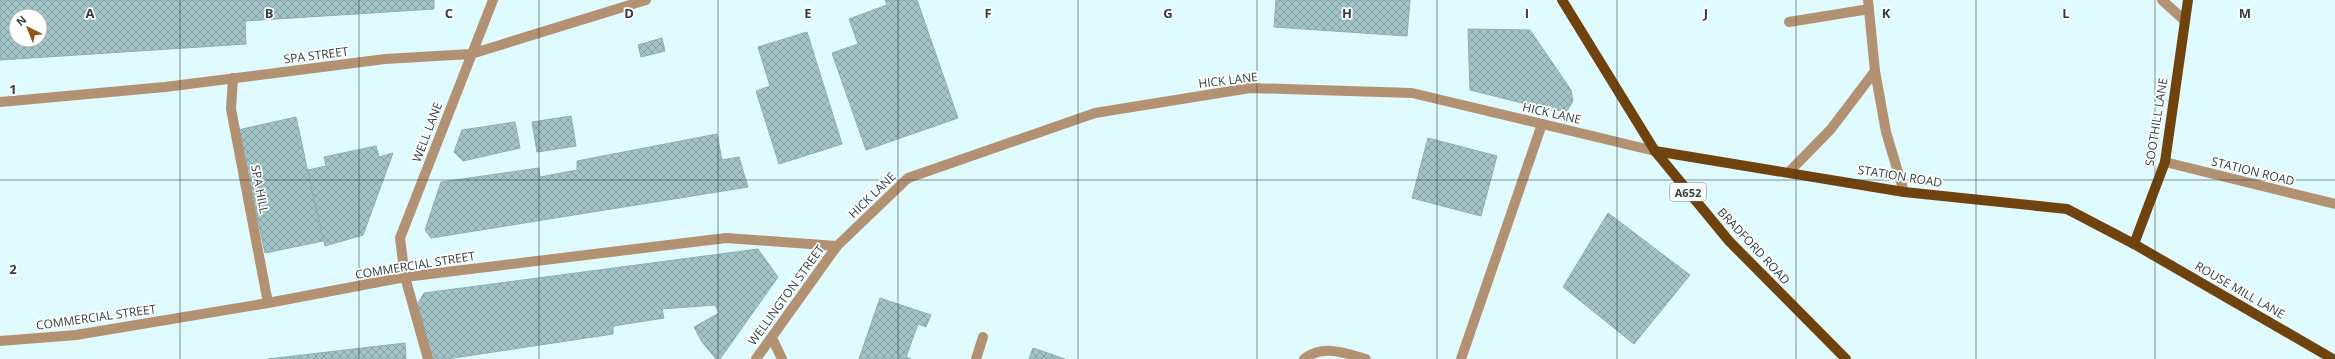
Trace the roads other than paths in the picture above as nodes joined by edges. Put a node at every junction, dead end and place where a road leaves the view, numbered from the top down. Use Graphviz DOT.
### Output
graph roads {
  1 [pos="493,0"];
  2 [pos="646,0"];
  3 [pos="1562,0"];
  4 [pos="2162,0"];
  5 [pos="2188,0"];
  6 [pos="1869,4"];
  7 [pos="2184,20"];
  8 [pos="1789,22"];
  9 [pos="471,54"];
  10 [pos="1875,71"];
  11 [pos="234,78"];
  12 [pos="0,102"];
  13 [pos="1542,124"];
  14 [pos="1655,151"];
  15 [pos="2165,162"];
  16 [pos="1789,172"];
  17 [pos="1904,192"];
  18 [pos="2335,204"];
  19 [pos="2134,244"];
  20 [pos="836,246"];
  21 [pos="405,277"];
  22 [pos="268,304"];
  23 [pos="983,337"];
  24 [pos="772,338"];
  25 [pos="0,341"];
  26 [pos="428,359"];
  27 [pos="756,359"];
  28 [pos="782,359"];
  29 [pos="976,359"];
  30 [pos="1304,359"];
  31 [pos="1366,359"];
  32 [pos="1461,359"];
  33 [pos="1846,359"];
  34 [pos="2333,359"];
  1 -- 9 [label="street, WELL LANE"];
  2 -- 9 [label="street, SPA STREET"];
  3 -- 14 [label="main road, BRADFORD ROAD / A652"];
  4 -- 7 [label="street"];
  5 -- 7 [label="main road, SOOTHILL LANE"];
  6 -- 8 [label="street"];
  6 -- 10 [label="street"];
  7 -- 15 [label="main road, SOOTHILL LANE"];
  9 -- 11 [label="street, SPA STREET"];
  9 -- 21 [label="street, WELL LANE"];
  10 -- 16 [label="street"];
  10 -- 17 [label="street"];
  11 -- 12 [label="street, SPA STREET"];
  11 -- 22 [label="street, SPA HILL"];
  13 -- 14 [label="street, HICK LANE"];
  13 -- 20 [label="street, HICK LANE"];
  13 -- 32 [label="street"];
  14 -- 16 [label="main road, STATION ROAD"];
  14 -- 33 [label="main road, BRADFORD ROAD / A652"];
  15 -- 18 [label="street, STATION ROAD"];
  15 -- 19 [label="main road, SOOTHILL LANE"];
  16 -- 17 [label="main road, STATION ROAD"];
  17 -- 19 [label="main road, STATION ROAD"];
  19 -- 34 [label="main road, ROUSE MILL LANE"];
  20 -- 21 [label="street, COMMERCIAL STREET"];
  20 -- 24 [label="street, WELLINGTON STREET"];
  21 -- 22 [label="street, COMMERCIAL STREET"];
  21 -- 26 [label="street, WELL LANE"];
  22 -- 25 [label="street, COMMERCIAL STREET"];
  23 -- 29 [label="street"];
  24 -- 27 [label="street, WELLINGTON STREET"];
  24 -- 28 [label="street"];
  30 -- 31 [label="street"];
}
